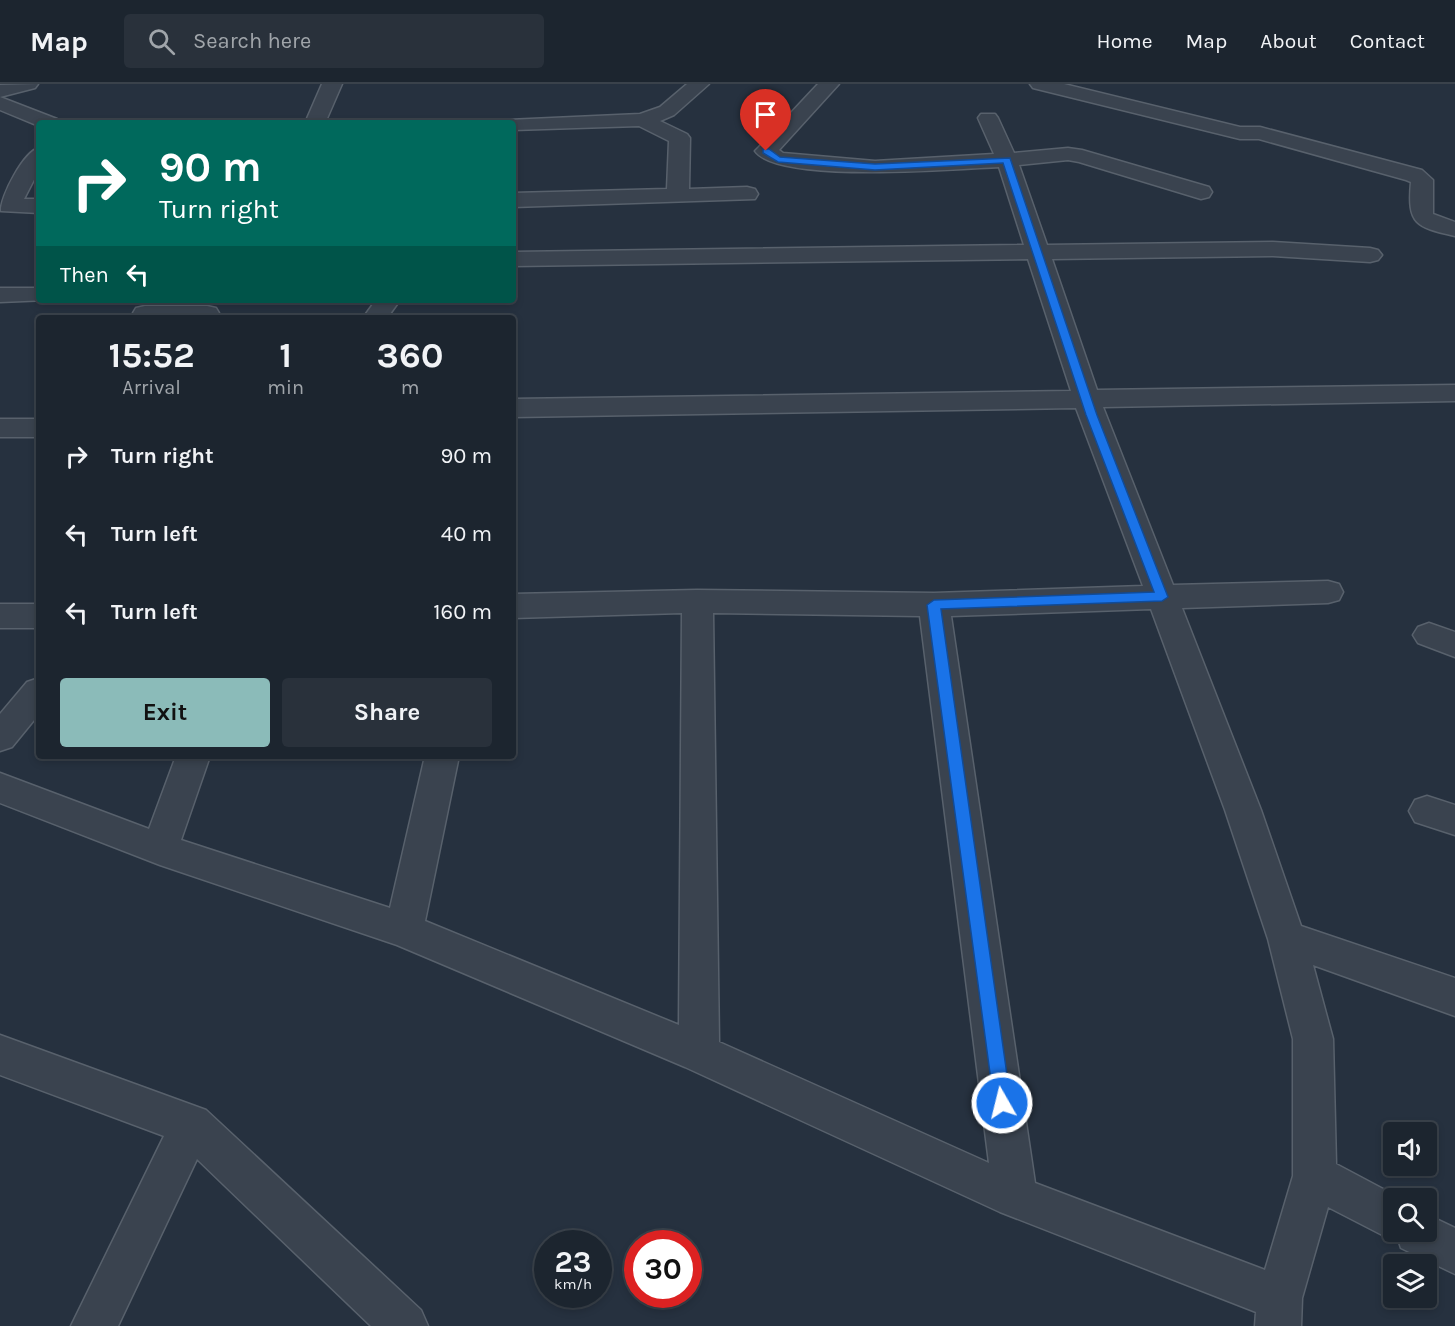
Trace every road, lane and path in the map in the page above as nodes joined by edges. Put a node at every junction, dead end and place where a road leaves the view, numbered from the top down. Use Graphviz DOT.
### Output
graph roads {
  1 [pos="28,84"];
  2 [pos="332,84"];
  3 [pos="699,84"];
  4 [pos="829,84"];
  5 [pos="1040,84"];
  6 [pos="0,91"];
  7 [pos="0,103"];
  8 [pos="988,118"];
  9 [pos="42,120"];
  10 [pos="316,120"];
  11 [pos="642,120"];
  12 [pos="516,124"];
  13 [pos="36,157"];
  14 [pos="1007,160"];
  15 [pos="1201,192"];
  16 [pos="747,194"];
  17 [pos="678,195"];
  18 [pos="516,200"];
  19 [pos="36,207"];
  20 [pos="4,212"];
  21 [pos="1455,229"];
  22 [pos="1038,251"];
  23 [pos="1370,255"];
  24 [pos="516,259"];
  25 [pos="0,295"];
  26 [pos="36,295"];
  27 [pos="146,310"];
  28 [pos="207,313"];
  29 [pos="1455,393"];
  30 [pos="1090,407"];
  31 [pos="516,408"];
  32 [pos="1455,410"];
  33 [pos="0,415"];
  34 [pos="36,415"];
  35 [pos="516,422"];
  36 [pos="0,428"];
  37 [pos="36,428"];
  38 [pos="1328,592"];
  39 [pos="1162,597"];
  40 [pos="697,602"];
  41 [pos="934,605"];
  42 [pos="516,606"];
  43 [pos="0,616"];
  44 [pos="36,616"];
  45 [pos="36,695"];
  46 [pos="0,737"];
  47 [pos="192,759"];
  48 [pos="441,759"];
  49 [pos="0,788"];
  50 [pos="160,849"];
  51 [pos="404,930"];
  52 [pos="1287,939"];
  53 [pos="1455,997"];
  54 [pos="699,1053"];
  55 [pos="0,1055"];
  56 [pos="191,1125"];
  57 [pos="1314,1176"];
  58 [pos="1016,1197"];
  59 [pos="1383,1213"];
  60 [pos="1436,1242"];
  61 [pos="1455,1252"];
  62 [pos="1278,1312"];
  63 [pos="94,1326"];
  64 [pos="405,1326"];
  1 -- 6 [label="street"];
  2 -- 10 [label="street"];
  3 -- 11 [label="street"];
  4 -- 14 [label="street"];
  5 -- 21 [label="street"];
  7 -- 9 [label="street"];
  8 -- 14 [label="street"];
  11 -- 12 [label="street"];
  11 -- 17 [label="street"];
  13 -- 20 [label="street"];
  14 -- 15 [label="street"];
  14 -- 22 [label="street"];
  16 -- 17 [label="street"];
  17 -- 18 [label="street"];
  19 -- 20 [label="street"];
  22 -- 23 [label="street"];
  22 -- 24 [label="street"];
  22 -- 30 [label="street"];
  25 -- 26 [label="street"];
  27 -- 28 [label="street"];
  29 -- 30 [label="street"];
  30 -- 31 [label="street"];
  30 -- 32 [label="street"];
  30 -- 35 [label="street"];
  30 -- 39 [label="street"];
  33 -- 34 [label="street"];
  36 -- 37 [label="street"];
  38 -- 39 [label="street"];
  39 -- 41 [label="street"];
  39 -- 52 [label="street"];
  40 -- 41 [label="street"];
  40 -- 42 [label="street"];
  40 -- 54 [label="street"];
  41 -- 58 [label="street"];
  43 -- 44 [label="street"];
  45 -- 46 [label="street"];
  47 -- 50 [label="street"];
  48 -- 51 [label="street"];
  49 -- 50 [label="street"];
  50 -- 51 [label="street"];
  51 -- 54 [label="street"];
  52 -- 53 [label="street"];
  52 -- 57 [label="street"];
  54 -- 58 [label="street"];
  55 -- 56 [label="street"];
  56 -- 63 [label="street"];
  56 -- 64 [label="street"];
  57 -- 59 [label="street"];
  57 -- 62 [label="street"];
  58 -- 62 [label="street"];
  60 -- 61 [label="street"];
}
